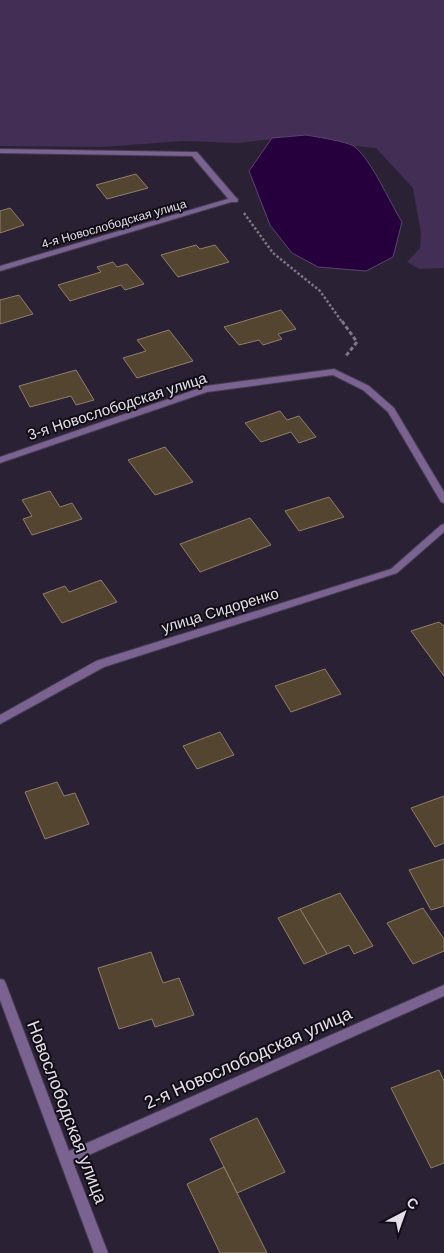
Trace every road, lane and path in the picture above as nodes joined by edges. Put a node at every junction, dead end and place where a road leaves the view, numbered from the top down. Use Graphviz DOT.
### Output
graph roads {
  1 [pos="0,151"];
  2 [pos="234,200"];
  3 [pos="0,269"];
  4 [pos="334,372"];
  5 [pos="0,460"];
  6 [pos="444,500"];
  7 [pos="444,527"];
  8 [pos="0,720"];
  9 [pos="0,984"];
  10 [pos="444,990"];
  11 [pos="67,1158"];
  12 [pos="101,1253"];
  1 -- 2 [label="street"];
  2 -- 3 [label="street, 4-я Новослободская улица"];
  2 -- 4 [label="path"];
  4 -- 5 [label="street, 3-я Новослободская улица"];
  4 -- 6 [label="street"];
  7 -- 8 [label="street, улица Сидоренко"];
  9 -- 11 [label="street, Новослободская улица"];
  10 -- 11 [label="street, 2-я Новослободская улица"];
  11 -- 12 [label="street, Новослободская улица"];
}
